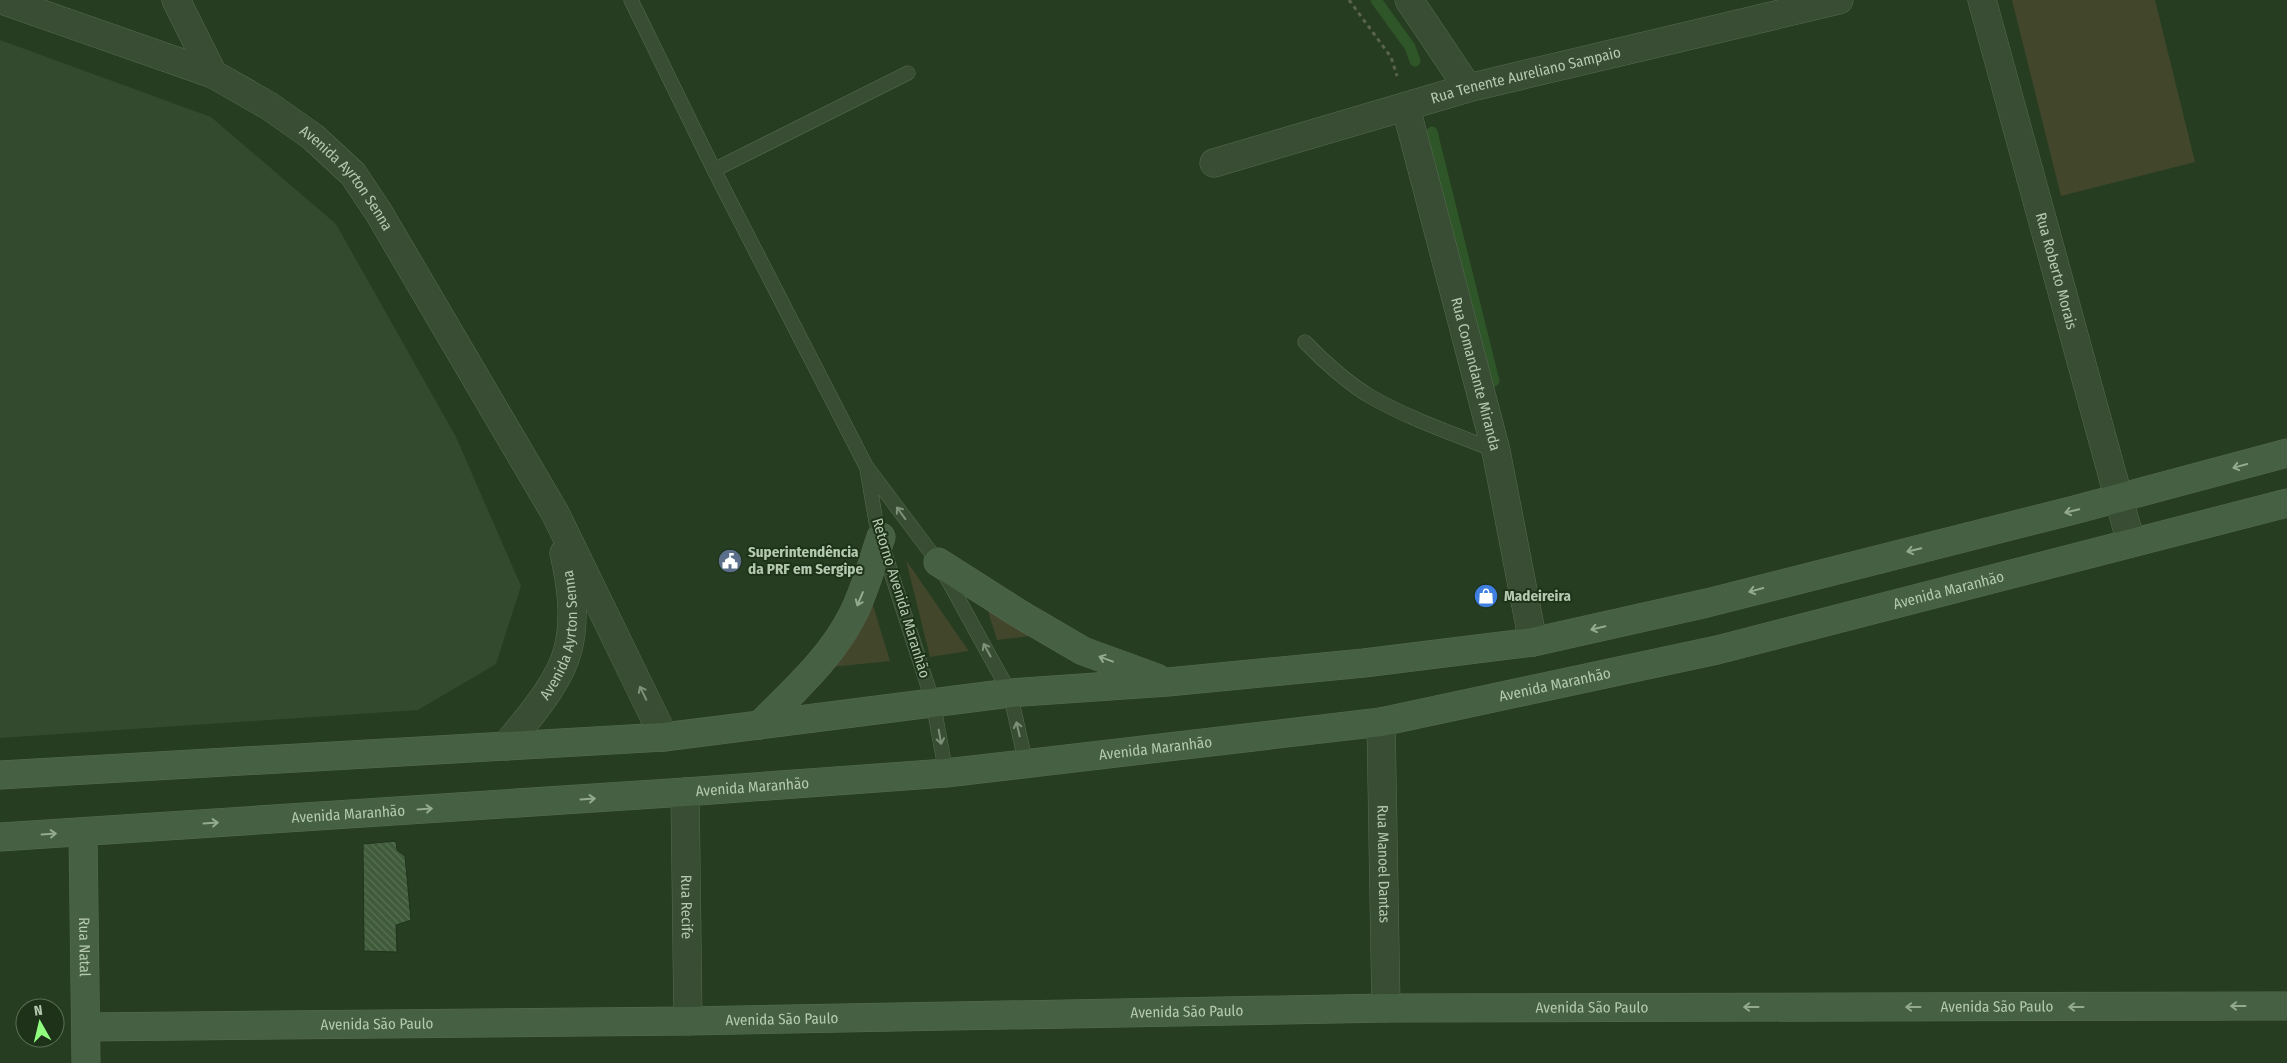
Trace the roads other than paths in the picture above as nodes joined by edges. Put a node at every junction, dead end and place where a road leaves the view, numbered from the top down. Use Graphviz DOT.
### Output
graph roads {
  1 [pos="2,0"];
  2 [pos="176,0"];
  3 [pos="631,0"];
  4 [pos="1409,0"];
  5 [pos="1839,0"];
  6 [pos="1982,0"];
  7 [pos="908,73"];
  8 [pos="213,74"];
  9 [pos="1468,88"];
  10 [pos="1406,108"];
  11 [pos="1214,163"];
  12 [pos="714,170"];
  13 [pos="1305,342"];
  14 [pos="1496,451"];
  15 [pos="2287,453"];
  16 [pos="866,466"];
  17 [pos="2119,498"];
  18 [pos="2287,502"];
  19 [pos="555,513"];
  20 [pos="881,536"];
  21 [pos="2131,543"];
  22 [pos="938,562"];
  23 [pos="1533,642"];
  24 [pos="1168,682"];
  25 [pos="1010,693"];
  26 [pos="933,702"];
  27 [pos="1382,722"];
  28 [pos="760,725"];
  29 [pos="664,737"];
  30 [pos="506,746"];
  31 [pos="1026,764"];
  32 [pos="946,773"];
  33 [pos="0,775"];
  34 [pos="685,792"];
  35 [pos="83,832"];
  36 [pos="0,837"];
  37 [pos="2287,1006"];
  38 [pos="1386,1008"];
  39 [pos="688,1021"];
  40 [pos="86,1027"];
  41 [pos="86,1063"];
  1 -- 8 [label="street, Avenida Ayrton Senna"];
  2 -- 8 [label="street"];
  3 -- 12 [label="lane"];
  4 -- 9 [label="street"];
  5 -- 9 [label="street, Rua Tenente Aureliano Sampaio"];
  6 -- 17 [label="street, Rua Roberto Morais"];
  7 -- 12 [label="lane"];
  8 -- 19 [label="street, Avenida Ayrton Senna"];
  9 -- 10 [label="street, Rua Tenente Aureliano Sampaio"];
  10 -- 11 [label="street, Rua Tenente Aureliano Sampaio"];
  10 -- 14 [label="street, Rua Comandante Miranda"];
  12 -- 16 [label="lane"];
  13 -- 14 [label="lane"];
  14 -- 23 [label="street, Rua Comandante Miranda"];
  15 -- 17 [label="main road, one-way"];
  16 -- 20 [label="lane, Retorno Avenida Maranhão"];
  22 -- 16 [label="lane, Retorno Avenida Maranhão, one-way"];
  17 -- 21 [label="street, Rua Roberto Morais"];
  17 -- 23 [label="main road, one-way"];
  18 -- 21 [label="main road, Avenida Maranhão"];
  29 -- 19 [label="street, Avenida Ayrton Senna, one-way"];
  19 -- 30 [label="street, Avenida Ayrton Senna"];
  20 -- 26 [label="lane, Retorno Avenida Maranhão"];
  20 -- 28 [label="main road, one-way"];
  21 -- 27 [label="main road, Avenida Maranhão"];
  24 -- 22 [label="main road, one-way"];
  25 -- 22 [label="lane, Retorno Avenida Maranhão, one-way"];
  23 -- 24 [label="main road"];
  24 -- 25 [label="main road"];
  25 -- 26 [label="main road"];
  31 -- 25 [label="lane, Retorno Avenida Maranhão, one-way"];
  26 -- 28 [label="main road"];
  26 -- 32 [label="lane, Retorno Avenida Maranhão, one-way"];
  27 -- 31 [label="main road, Avenida Maranhão"];
  27 -- 38 [label="street, Rua Manoel Dantas"];
  28 -- 29 [label="main road"];
  29 -- 30 [label="main road"];
  30 -- 33 [label="main road"];
  31 -- 32 [label="main road, Avenida Maranhão"];
  32 -- 34 [label="main road, Avenida Maranhão"];
  35 -- 34 [label="main road, Avenida Maranhão, one-way"];
  34 -- 39 [label="street, Rua Recife"];
  36 -- 35 [label="main road, Avenida Maranhão, one-way"];
  35 -- 40 [label="main road, Rua Natal"];
  37 -- 38 [label="main road, Avenida São Paulo, one-way"];
  38 -- 39 [label="main road, Avenida São Paulo"];
  39 -- 40 [label="main road, Avenida São Paulo"];
  40 -- 41 [label="main road, Rua Natal"];
}
